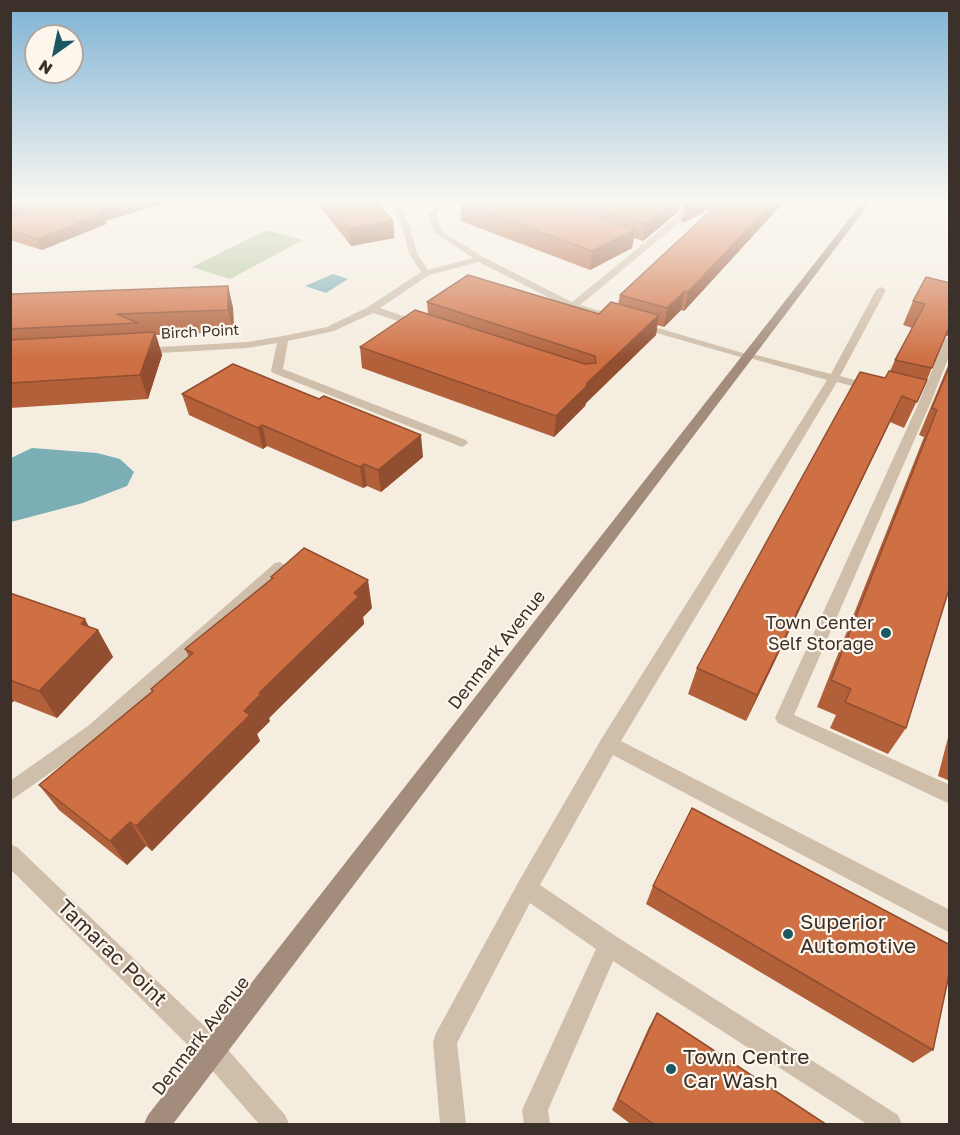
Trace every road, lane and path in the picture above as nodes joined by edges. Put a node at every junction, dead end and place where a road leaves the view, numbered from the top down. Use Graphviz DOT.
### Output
graph roads {
  1 [pos="413,253"];
  2 [pos="471,253"];
  3 [pos="637,253"];
  4 [pos="827,253"];
  5 [pos="480,259"];
  6 [pos="426,273"];
  7 [pos="881,290"];
  8 [pos="573,306"];
  9 [pos="372,309"];
  10 [pos="429,328"];
  11 [pos="283,339"];
  12 [pos="950,339"];
  13 [pos="129,351"];
  14 [pos="748,356"];
  15 [pos="834,378"];
  16 [pos="885,392"];
  17 [pos="462,443"];
  18 [pos="279,567"];
  19 [pos="609,744"];
  20 [pos="10,792"];
  21 [pos="950,795"];
  22 [pos="10,854"];
  23 [pos="526,888"];
  24 [pos="950,922"];
  25 [pos="609,945"];
  26 [pos="213,1052"];
  27 [pos="157,1125"];
  28 [pos="276,1125"];
  29 [pos="453,1125"];
  30 [pos="537,1125"];
  31 [pos="889,1125"];
  1 -- 6 [label="street"];
  2 -- 5 [label="street"];
  3 -- 8 [label="street"];
  4 -- 14 [label="street, Denmark Avenue"];
  5 -- 6 [label="street, Birch Point"];
  5 -- 8 [label="street"];
  6 -- 9 [label="street, Birch Point"];
  7 -- 15 [label="street"];
  8 -- 14 [label="street"];
  9 -- 10 [label="street"];
  9 -- 11 [label="street, Birch Point"];
  11 -- 13 [label="street, Birch Point"];
  11 -- 17 [label="street"];
  12 -- 21 [label="street"];
  14 -- 15 [label="street"];
  14 -- 26 [label="street, Denmark Avenue"];
  15 -- 16 [label="street"];
  15 -- 19 [label="street"];
  18 -- 20 [label="street"];
  19 -- 23 [label="street"];
  19 -- 24 [label="street"];
  22 -- 26 [label="street, Tamarac Point"];
  23 -- 25 [label="street"];
  23 -- 29 [label="street"];
  25 -- 30 [label="street"];
  25 -- 31 [label="street"];
  26 -- 27 [label="street, Denmark Avenue"];
  26 -- 28 [label="street, Tamarac Point"];
}
